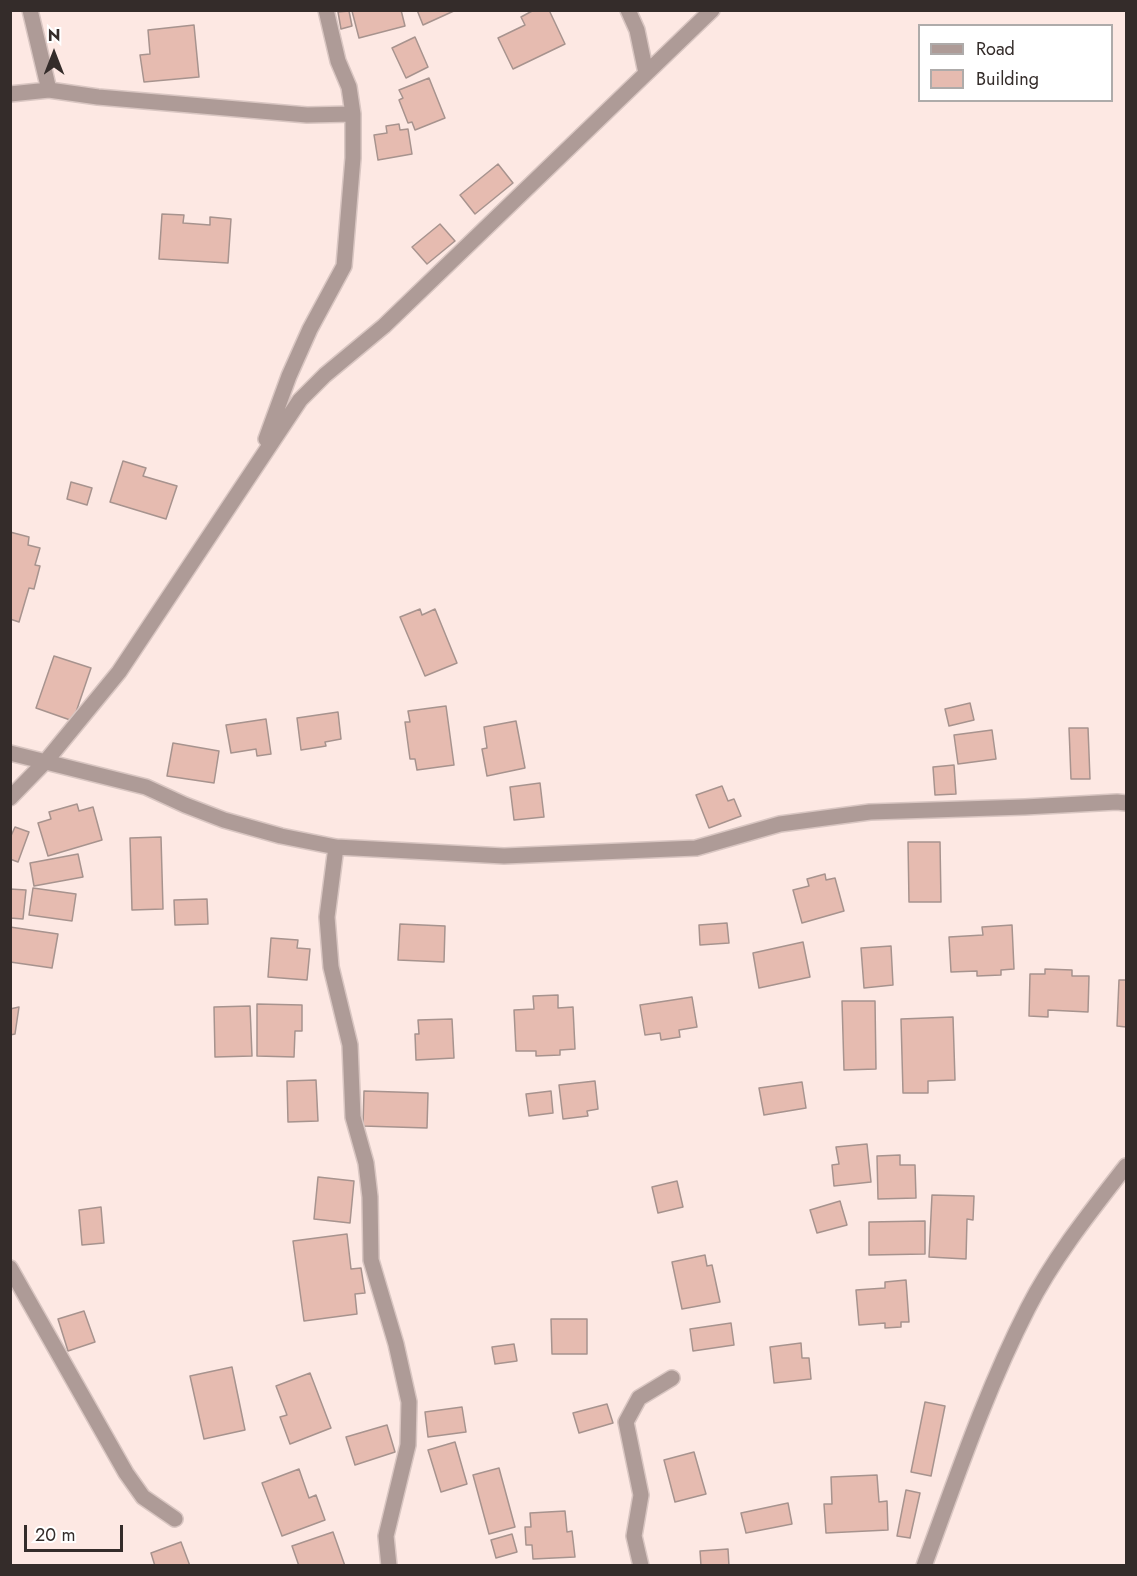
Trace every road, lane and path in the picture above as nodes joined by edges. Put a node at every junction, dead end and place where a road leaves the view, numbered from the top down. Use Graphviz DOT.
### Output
graph roads {
  1 [pos="30,10"];
  2 [pos="326,10"];
  3 [pos="628,10"];
  4 [pos="712,10"];
  5 [pos="646,73"];
  6 [pos="48,90"];
  7 [pos="10,94"];
  8 [pos="353,114"];
  9 [pos="257,461"];
  10 [pos="10,753"];
  11 [pos="46,761"];
  12 [pos="10,798"];
  13 [pos="1126,803"];
  14 [pos="336,847"];
  15 [pos="1126,1166"];
  16 [pos="10,1268"];
  17 [pos="672,1378"];
  18 [pos="175,1519"];
  19 [pos="927,1564"];
  20 [pos="389,1566"];
  21 [pos="642,1566"];
  1 -- 6 [label="street"];
  2 -- 8 [label="street"];
  3 -- 5 [label="street"];
  4 -- 5 [label="street"];
  5 -- 9 [label="street"];
  6 -- 7 [label="street"];
  6 -- 8 [label="street"];
  8 -- 9 [label="street"];
  9 -- 11 [label="street"];
  10 -- 11 [label="street"];
  11 -- 12 [label="street"];
  11 -- 14 [label="street"];
  13 -- 14 [label="street"];
  14 -- 20 [label="street"];
  15 -- 19 [label="street"];
  16 -- 18 [label="street"];
  17 -- 21 [label="street"];
}
